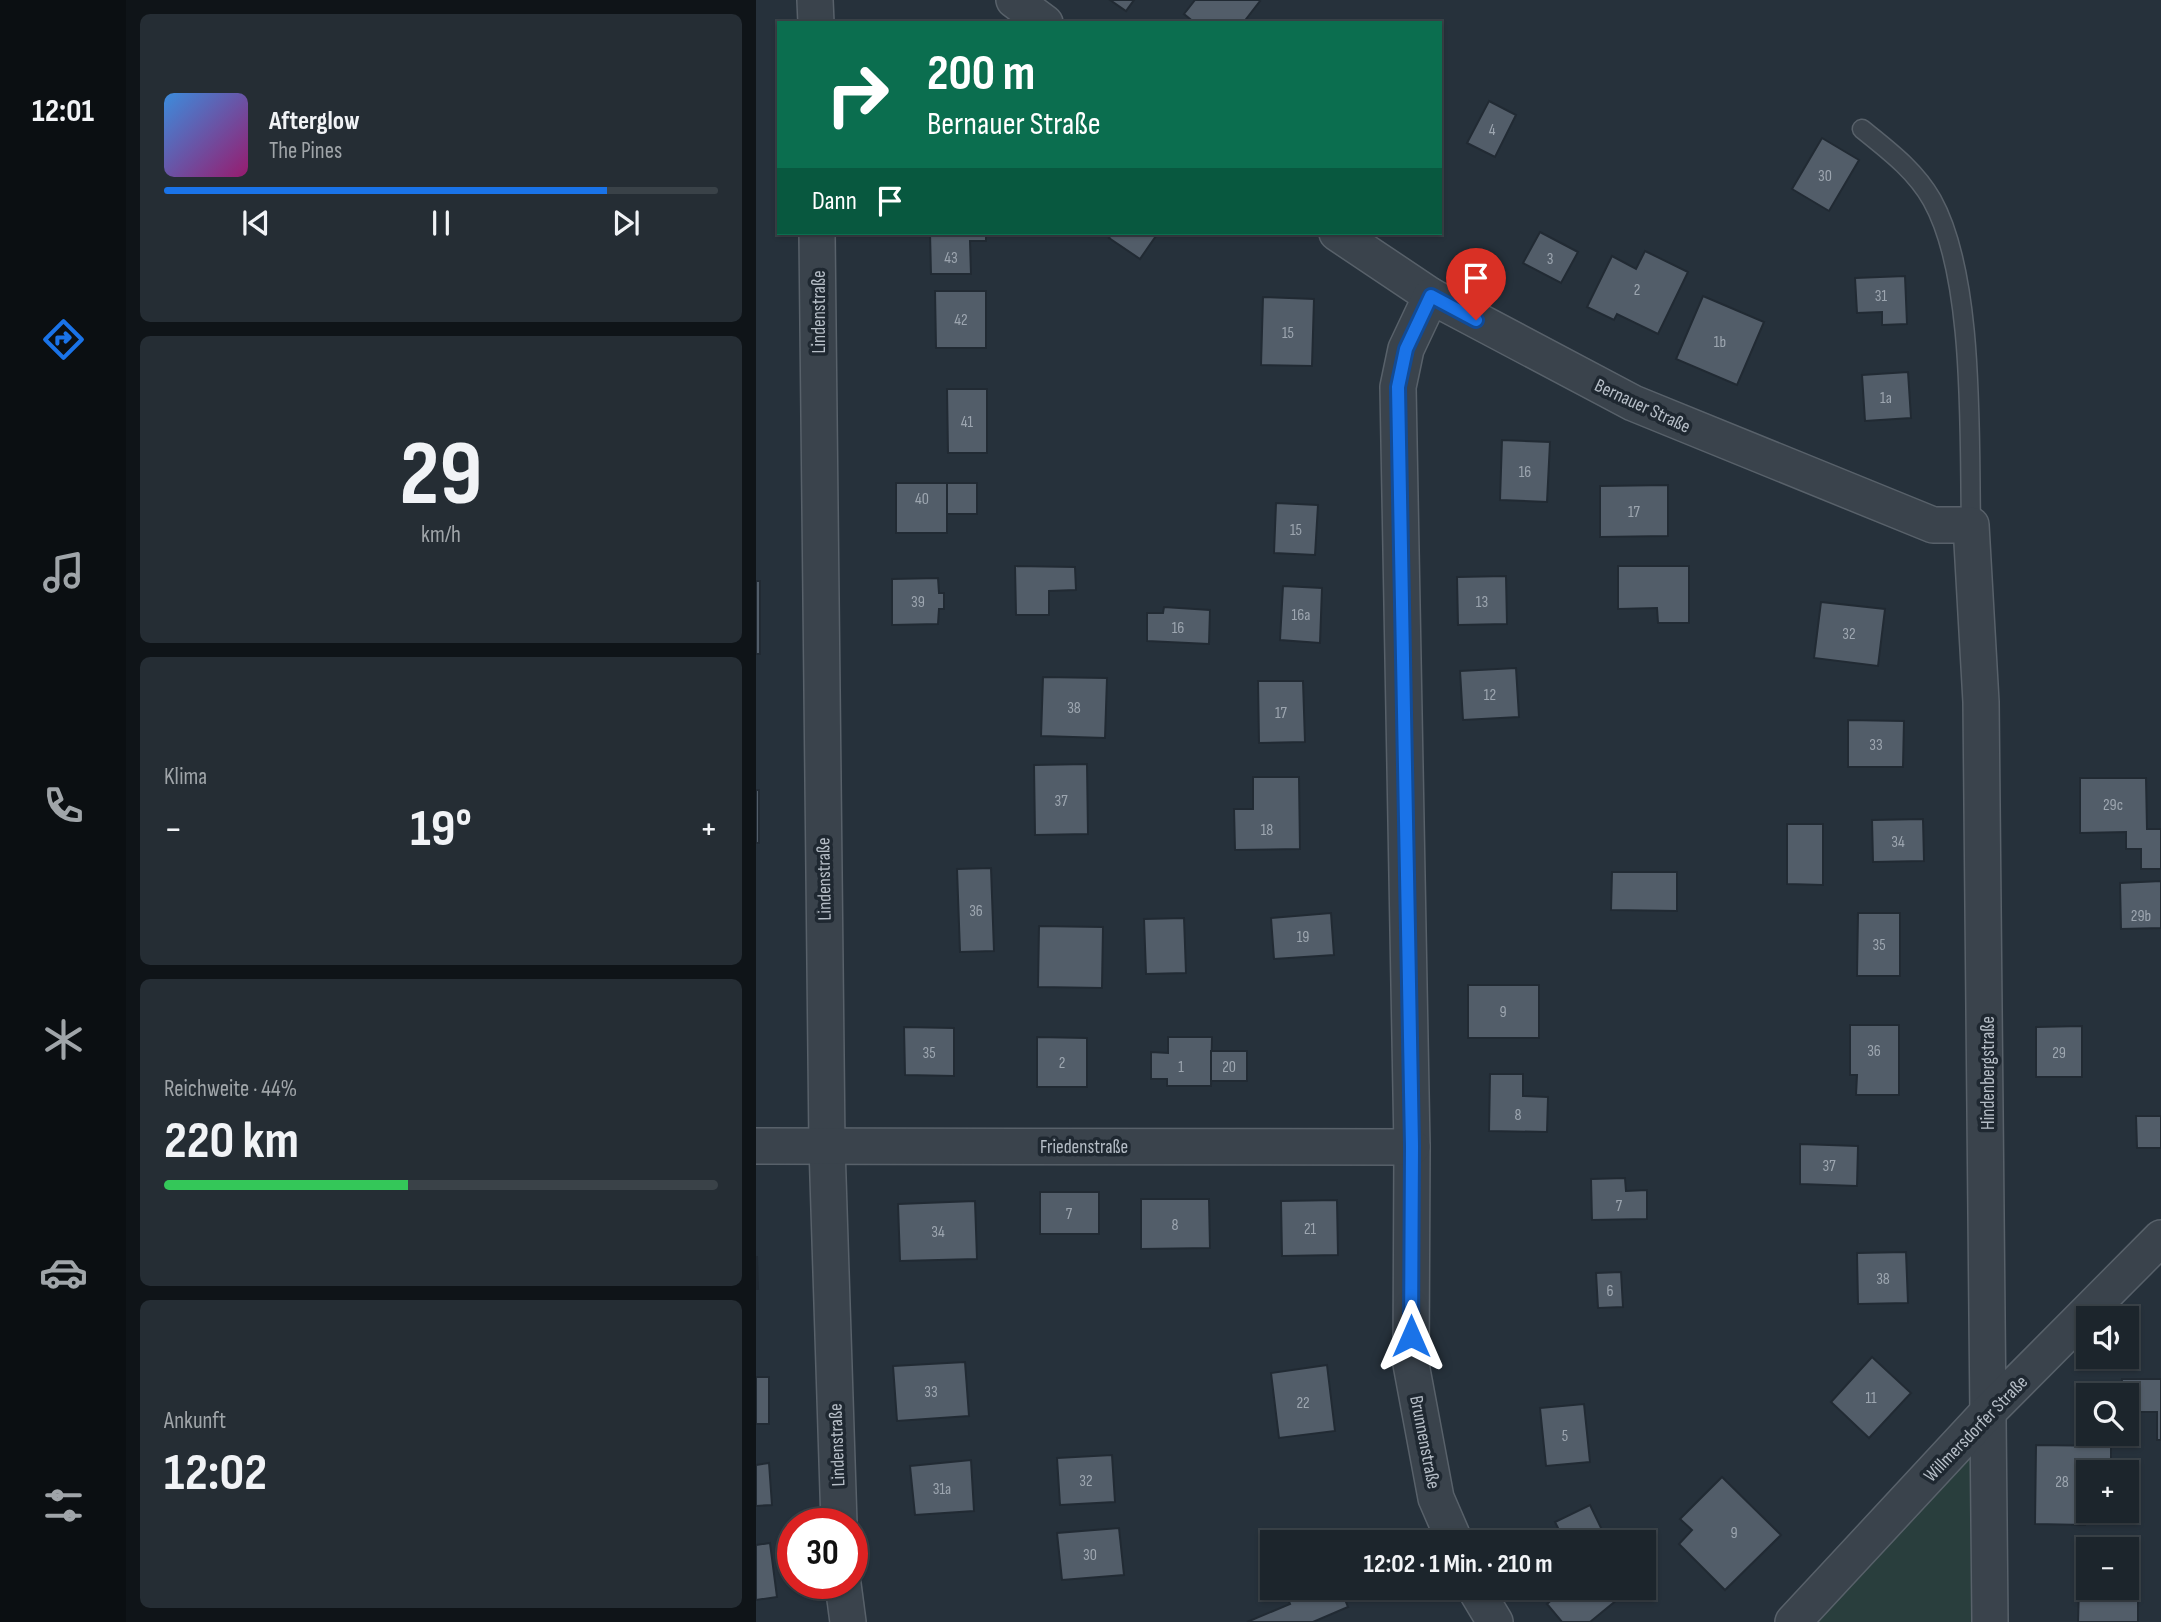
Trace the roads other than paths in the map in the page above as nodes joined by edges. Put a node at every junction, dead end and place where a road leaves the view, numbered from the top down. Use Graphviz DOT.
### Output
graph roads {
  1 [pos="815,0"];
  2 [pos="1014,0"];
  3 [pos="816,21"];
  4 [pos="1042,21"];
  5 [pos="1861,129"];
  6 [pos="817,235"];
  7 [pos="1340,235"];
  8 [pos="1431,296"];
  9 [pos="1971,525"];
  10 [pos="756,1146"];
  11 [pos="827,1146"];
  12 [pos="1412,1146"];
  13 [pos="2161,1238"];
  14 [pos="1989,1411"];
  15 [pos="838,1508"];
  16 [pos="1450,1530"];
  17 [pos="846,1599"];
  18 [pos="1482,1600"];
  19 [pos="848,1622"];
  20 [pos="1495,1622"];
  21 [pos="1793,1622"];
  22 [pos="1990,1622"];
  1 -- 3 [label="street"];
  2 -- 4 [label="street"];
  5 -- 9 [label="lane"];
  6 -- 11 [label="street, Lindenstraße"];
  7 -- 8 [label="street, Bernauer Straße"];
  8 -- 9 [label="street, Bernauer Straße"];
  8 -- 12 [label="street, Brunnenstraße"];
  9 -- 14 [label="street, Hindenbergstraße"];
  10 -- 11 [label="street, Friedenstraße"];
  11 -- 12 [label="street, Friedenstraße"];
  11 -- 15 [label="street, Lindenstraße"];
  12 -- 16 [label="street, Brunnenstraße"];
  13 -- 14 [label="street, Willmersdorfer Straße"];
  14 -- 21 [label="street, Willmersdorfer Straße"];
  14 -- 22 [label="street, Hindenbergstraße"];
  17 -- 19 [label="street"];
  18 -- 20 [label="street"];
}
